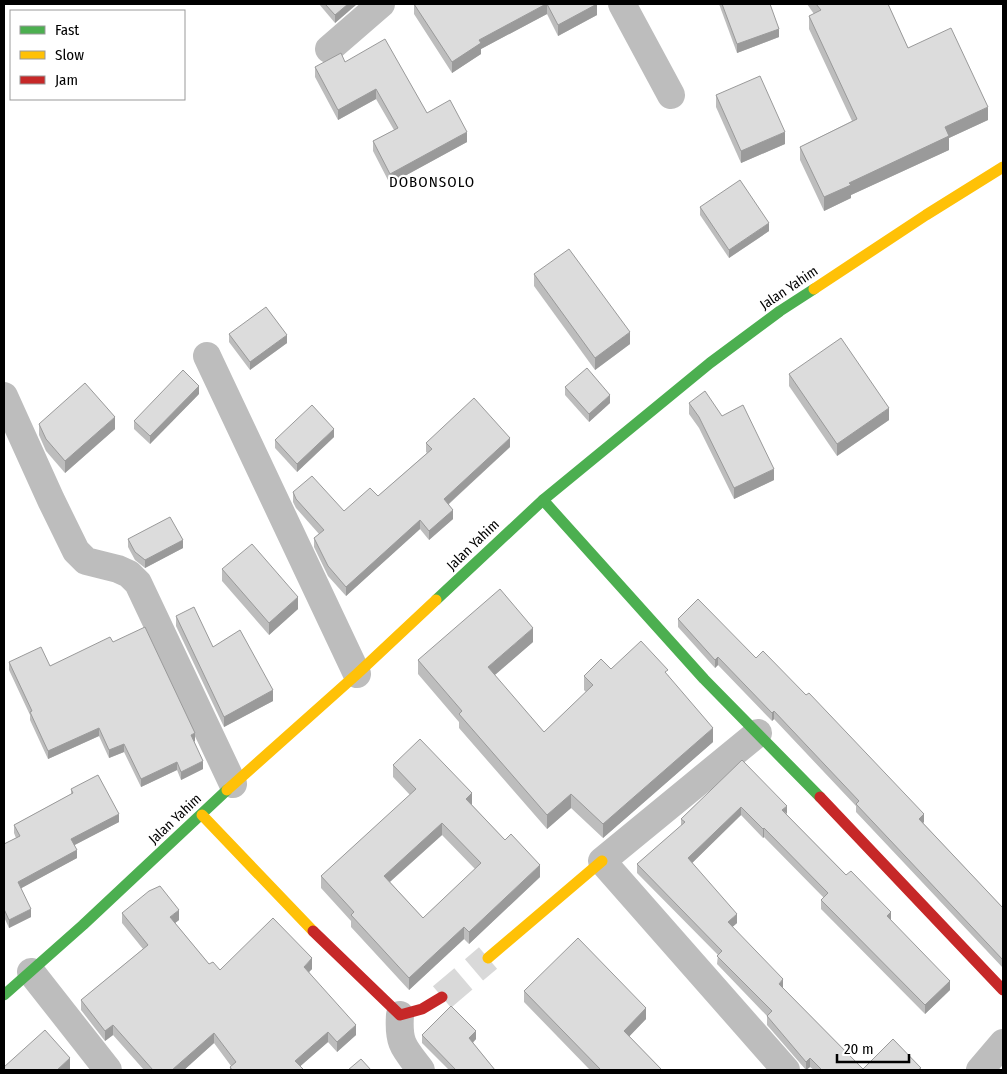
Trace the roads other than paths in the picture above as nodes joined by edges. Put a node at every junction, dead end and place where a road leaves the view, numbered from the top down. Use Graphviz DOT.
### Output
graph roads {
  1 [pos="381,4"];
  2 [pos="622,4"];
  3 [pos="329,49"];
  4 [pos="671,95"];
  5 [pos="1003,167"];
  6 [pos="207,356"];
  7 [pos="4,396"];
  8 [pos="543,500"];
  9 [pos="357,674"];
  10 [pos="758,734"];
  11 [pos="233,784"];
  12 [pos="202,815"];
  13 [pos="602,861"];
  14 [pos="488,958"];
  15 [pos="30,972"];
  16 [pos="1003,990"];
  17 [pos="4,995"];
  18 [pos="442,997"];
  19 [pos="400,1015"];
  20 [pos="1003,1043"];
  21 [pos="108,1070"];
  22 [pos="421,1070"];
  23 [pos="786,1070"];
  24 [pos="980,1070"];
  1 -- 3 [label="street"];
  2 -- 4 [label="street"];
  5 -- 8 [label="street, Jalan Yahim"];
  6 -- 9 [label="street"];
  7 -- 11 [label="street"];
  8 -- 9 [label="street, Jalan Yahim"];
  8 -- 10 [label="street"];
  9 -- 11 [label="street, Jalan Yahim"];
  10 -- 13 [label="street"];
  10 -- 16 [label="street"];
  11 -- 12 [label="street, Jalan Yahim"];
  12 -- 15 [label="street, Jalan Yahim"];
  12 -- 19 [label="street"];
  13 -- 14 [label="street"];
  13 -- 23 [label="street"];
  15 -- 17 [label="street, Jalan Yahim"];
  15 -- 21 [label="street"];
  18 -- 19 [label="street"];
  19 -- 22 [label="street"];
  20 -- 24 [label="street"];
}
